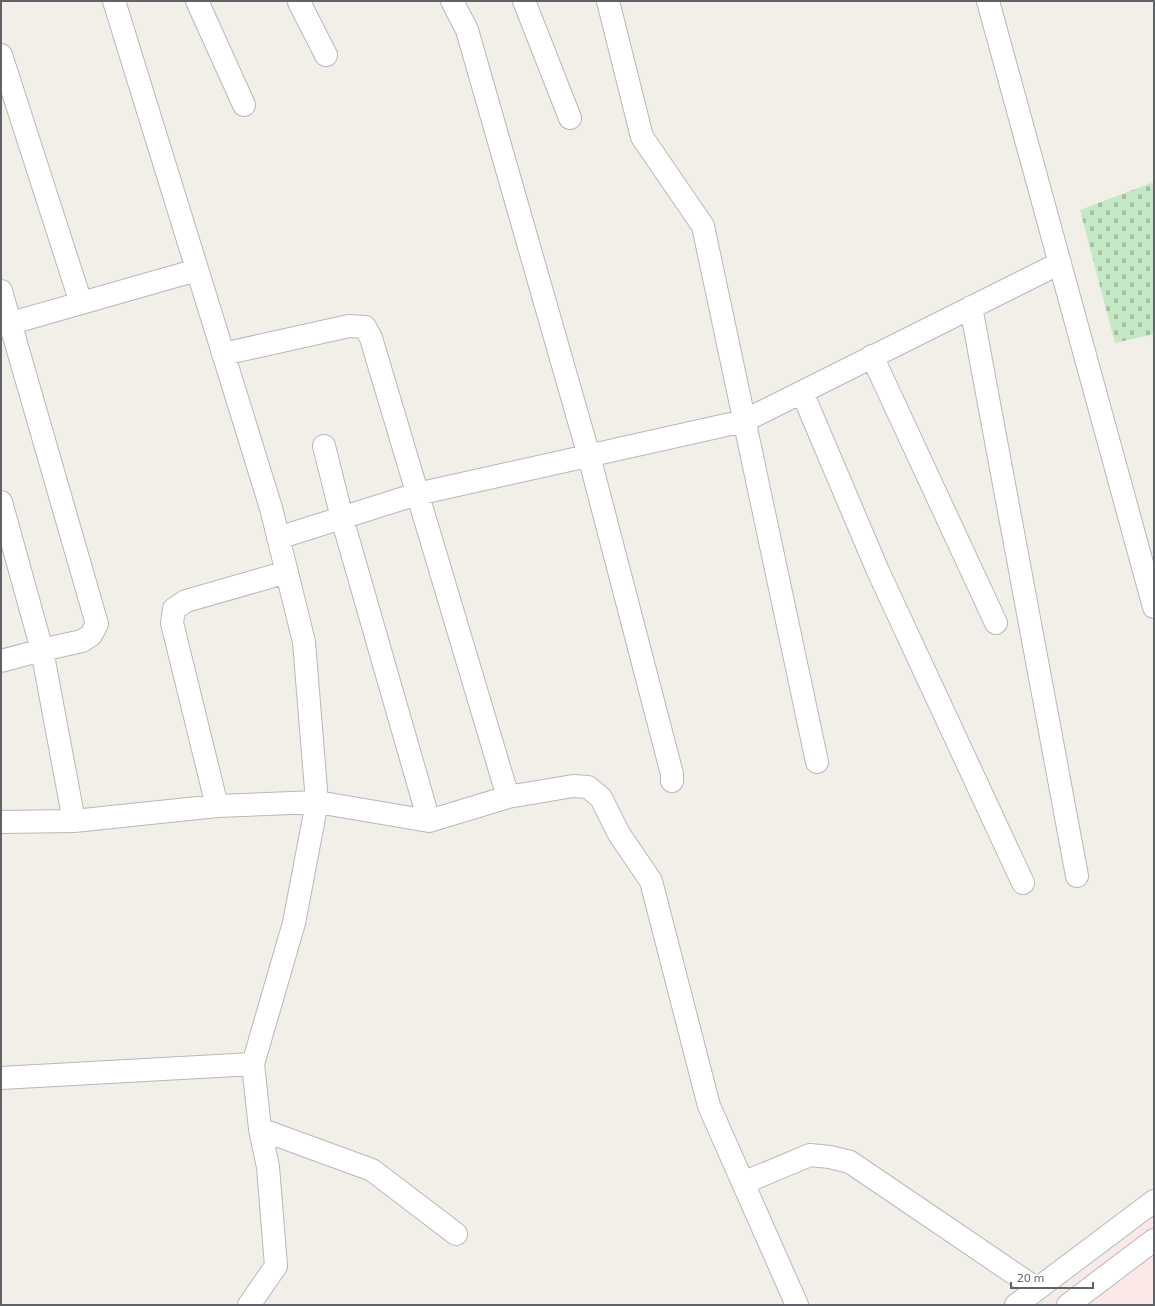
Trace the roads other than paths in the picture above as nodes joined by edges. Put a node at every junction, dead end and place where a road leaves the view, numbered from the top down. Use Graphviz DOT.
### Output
graph roads {
  1 [pos="114,1"];
  2 [pos="197,1"];
  3 [pos="301,1"];
  4 [pos="452,1"];
  5 [pos="524,1"];
  6 [pos="608,1"];
  7 [pos="988,1"];
  8 [pos="1,55"];
  9 [pos="326,55"];
  10 [pos="244,105"];
  11 [pos="570,118"];
  12 [pos="1060,263"];
  13 [pos="197,270"];
  14 [pos="1,291"];
  15 [pos="81,303"];
  16 [pos="971,307"];
  17 [pos="6,325"];
  18 [pos="223,354"];
  19 [pos="872,356"];
  20 [pos="802,392"];
  21 [pos="744,421"];
  22 [pos="324,446"];
  23 [pos="589,456"];
  24 [pos="417,494"];
  25 [pos="1,502"];
  26 [pos="342,518"];
  27 [pos="278,538"];
  28 [pos="287,572"];
  29 [pos="1154,607"];
  30 [pos="996,623"];
  31 [pos="42,650"];
  32 [pos="1,661"];
  33 [pos="817,762"];
  34 [pos="672,781"];
  35 [pos="508,797"];
  36 [pos="317,802"];
  37 [pos="217,806"];
  38 [pos="74,821"];
  39 [pos="429,821"];
  40 [pos="1,822"];
  41 [pos="1076,876"];
  42 [pos="1023,883"];
  43 [pos="253,1064"];
  44 [pos="1,1078"];
  45 [pos="260,1129"];
  46 [pos="743,1183"];
  47 [pos="1154,1201"];
  48 [pos="456,1234"];
  49 [pos="1154,1240"];
  50 [pos="1037,1289"];
  51 [pos="249,1305"];
  52 [pos="797,1305"];
  53 [pos="1016,1305"];
  54 [pos="1068,1305"];
  1 -- 13 [label="street"];
  2 -- 10 [label="street"];
  3 -- 9 [label="street"];
  4 -- 23 [label="street"];
  5 -- 11 [label="street"];
  6 -- 21 [label="street"];
  7 -- 12 [label="street"];
  8 -- 15 [label="street"];
  12 -- 16 [label="street"];
  12 -- 29 [label="street"];
  13 -- 15 [label="street"];
  13 -- 18 [label="street"];
  14 -- 17 [label="street"];
  15 -- 17 [label="street"];
  16 -- 19 [label="street"];
  16 -- 41 [label="street"];
  17 -- 31 [label="street"];
  18 -- 24 [label="street"];
  18 -- 27 [label="street"];
  19 -- 20 [label="street"];
  19 -- 30 [label="street"];
  20 -- 21 [label="street"];
  20 -- 42 [label="street"];
  21 -- 23 [label="street"];
  21 -- 33 [label="street"];
  22 -- 26 [label="street"];
  23 -- 24 [label="street"];
  23 -- 34 [label="street"];
  24 -- 26 [label="street"];
  24 -- 35 [label="street"];
  25 -- 31 [label="street"];
  26 -- 27 [label="street"];
  26 -- 39 [label="street"];
  27 -- 28 [label="street"];
  28 -- 36 [label="street"];
  28 -- 37 [label="street"];
  31 -- 32 [label="street"];
  31 -- 38 [label="street"];
  35 -- 39 [label="street"];
  35 -- 46 [label="street"];
  36 -- 37 [label="street"];
  36 -- 39 [label="street"];
  36 -- 43 [label="street"];
  37 -- 38 [label="street"];
  38 -- 40 [label="street"];
  43 -- 44 [label="street"];
  43 -- 45 [label="street"];
  45 -- 48 [label="street"];
  45 -- 51 [label="street"];
  46 -- 50 [label="street"];
  46 -- 52 [label="street"];
  47 -- 50 [label="street"];
  49 -- 54 [label="street"];
  50 -- 53 [label="street"];
}
